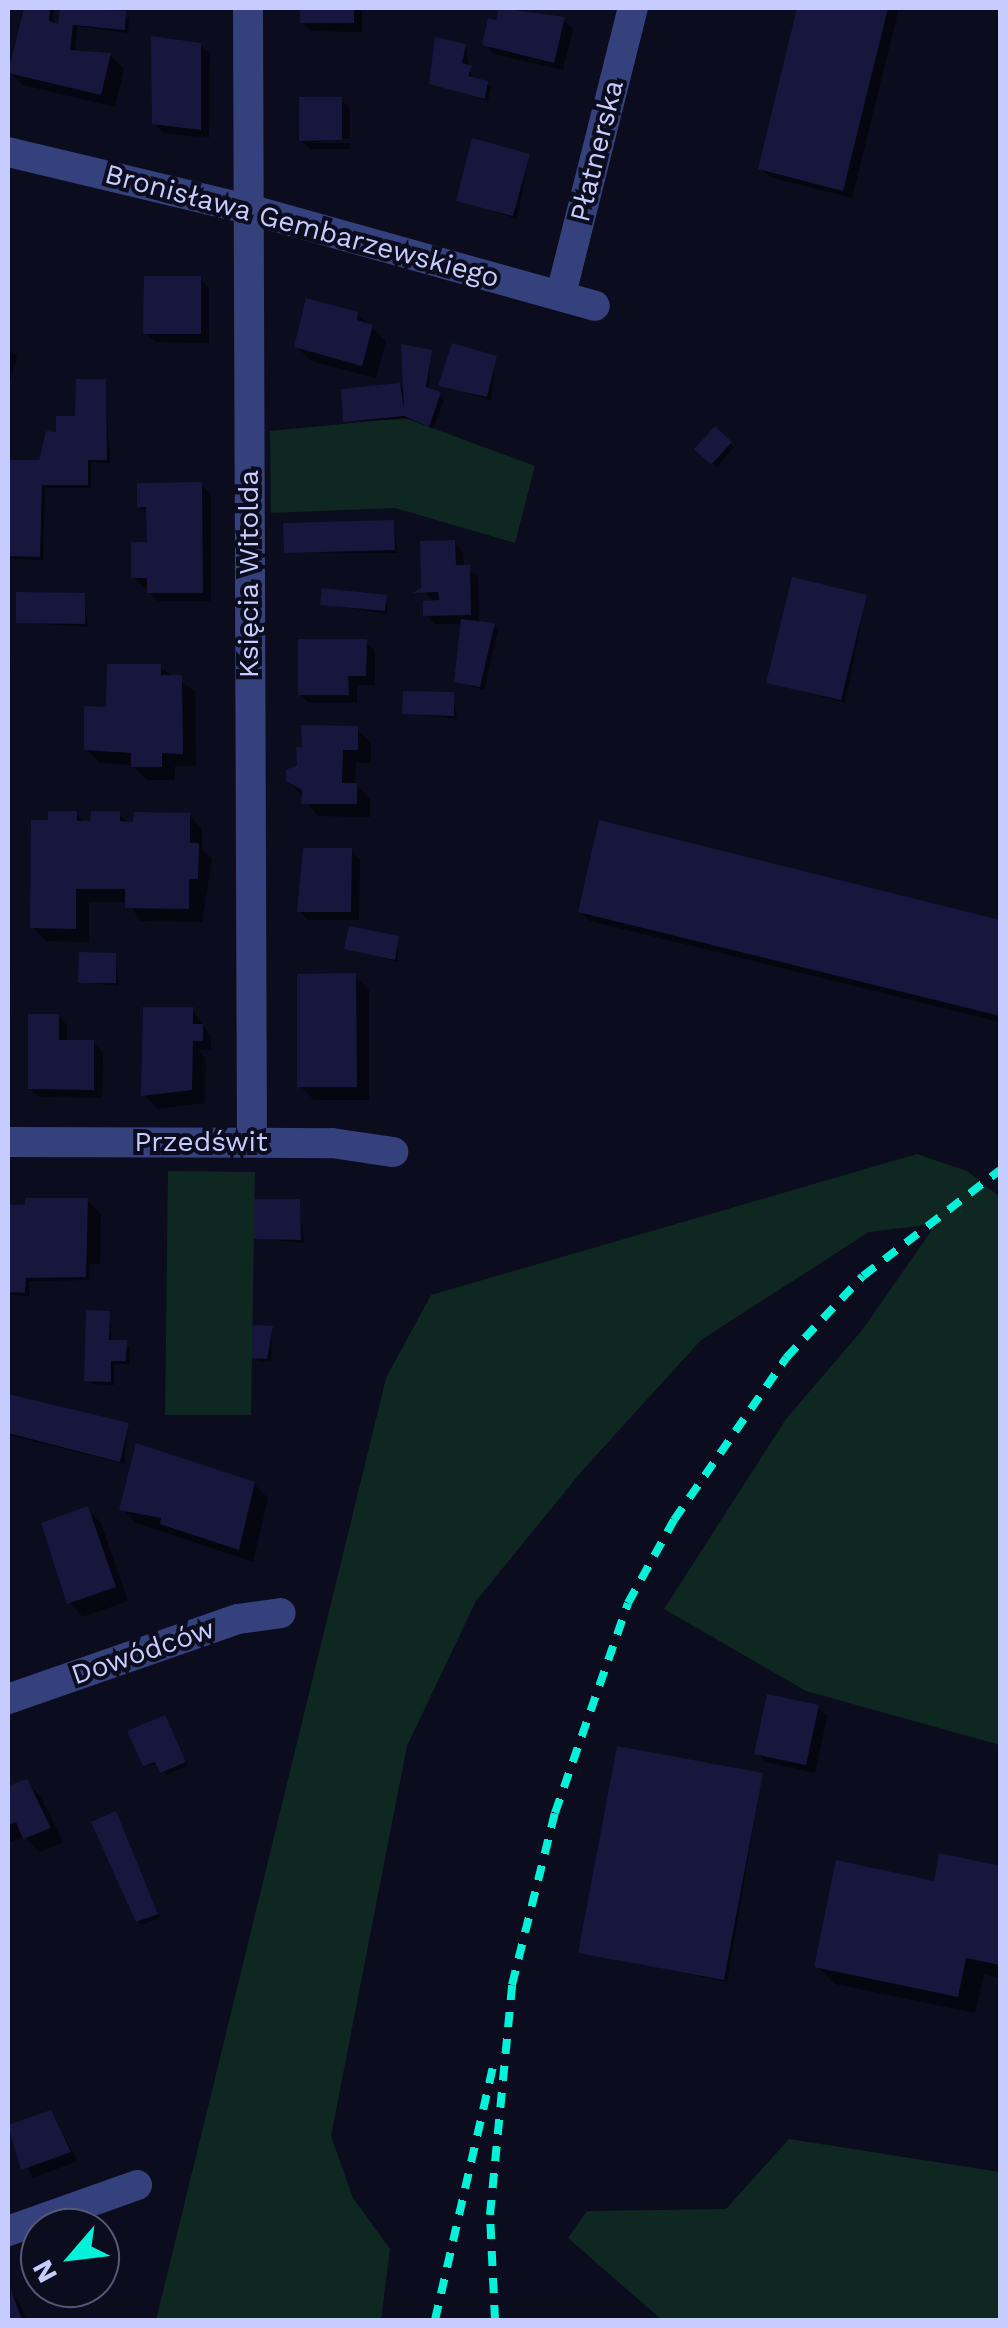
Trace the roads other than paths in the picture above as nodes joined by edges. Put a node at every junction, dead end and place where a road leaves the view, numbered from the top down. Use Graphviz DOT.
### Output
graph roads {
  1 [pos="248,8"];
  2 [pos="632,8"];
  3 [pos="8,152"];
  4 [pos="248,209"];
  5 [pos="561,294"];
  6 [pos="594,306"];
  7 [pos="252,1141"];
  8 [pos="8,1142"];
  9 [pos="393,1152"];
  10 [pos="281,1613"];
  11 [pos="8,1698"];
  12 [pos="124,2190"];
  13 [pos="8,2231"];
  1 -- 4 [label="street, Księcia Witolda"];
  2 -- 5 [label="street, Płatnerska"];
  3 -- 4 [label="street, Bronisława Gembarzewskiego"];
  4 -- 5 [label="street, Bronisława Gembarzewskiego"];
  4 -- 7 [label="street, Księcia Witolda"];
  5 -- 6 [label="street, Bronisława Gembarzewskiego"];
  7 -- 8 [label="street, Przedświt"];
  7 -- 9 [label="street, Przedświt"];
  10 -- 11 [label="street, Dowódców"];
  12 -- 13 [label="street"];
}
